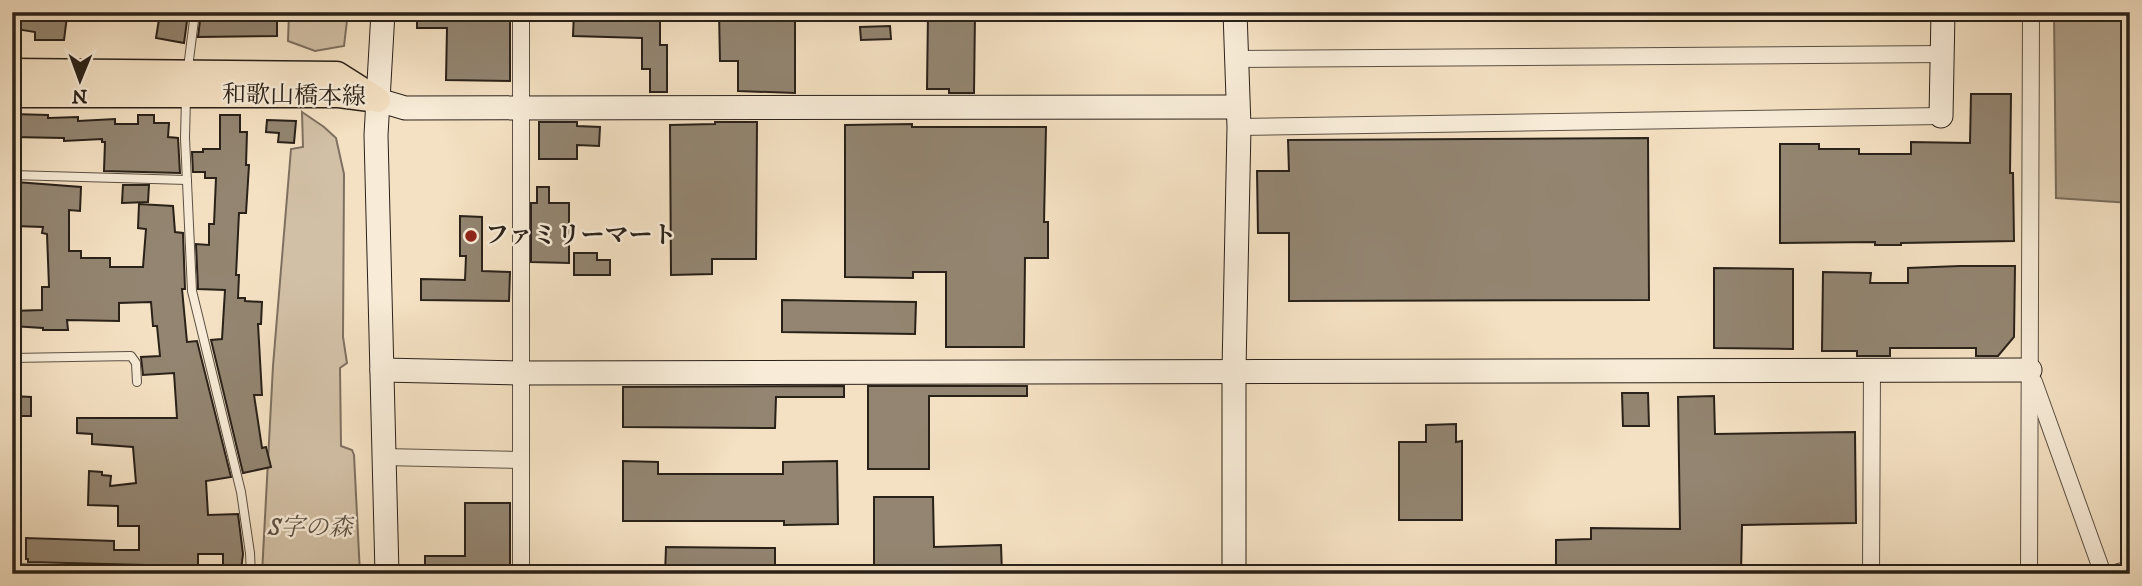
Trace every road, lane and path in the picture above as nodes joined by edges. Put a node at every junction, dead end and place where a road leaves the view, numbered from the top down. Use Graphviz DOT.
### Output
graph roads {
  1 [pos="195,12"];
  2 [pos="383,12"];
  3 [pos="522,12"];
  4 [pos="1235,12"];
  5 [pos="1943,12"];
  6 [pos="2031,12"];
  7 [pos="1944,54"];
  8 [pos="1235,59"];
  9 [pos="12,71"];
  10 [pos="187,83"];
  11 [pos="12,95"];
  12 [pos="378,100"];
  13 [pos="521,107"];
  14 [pos="1941,116"];
  15 [pos="1238,117"];
  16 [pos="12,174"];
  17 [pos="187,180"];
  18 [pos="12,358"];
  19 [pos="382,370"];
  20 [pos="1234,370"];
  21 [pos="1872,370"];
  22 [pos="2030,370"];
  23 [pos="521,373"];
  24 [pos="137,382"];
  25 [pos="383,457"];
  26 [pos="521,460"];
  27 [pos="13,567"];
  28 [pos="2130,569"];
  29 [pos="146,572"];
  30 [pos="250,574"];
  31 [pos="387,574"];
  32 [pos="521,574"];
  33 [pos="1234,574"];
  34 [pos="1871,574"];
  35 [pos="2029,574"];
  36 [pos="2103,574"];
  37 [pos="2112,574"];
  1 -- 10 [label="lane"];
  2 -- 12 [label="street"];
  3 -- 13 [label="street"];
  4 -- 8 [label="street"];
  5 -- 7 [label="street"];
  6 -- 22 [label="street"];
  7 -- 8 [label="street"];
  7 -- 14 [label="street"];
  8 -- 15 [label="street"];
  9 -- 10 [label="main road, 和歌山橋本線"];
  10 -- 11 [label="main road, 和歌山橋本線"];
  10 -- 12 [label="main road, 和歌山橋本線"];
  10 -- 17 [label="lane"];
  12 -- 13 [label="street"];
  12 -- 19 [label="street"];
  13 -- 15 [label="street"];
  13 -- 23 [label="street"];
  14 -- 15 [label="street"];
  15 -- 20 [label="street"];
  16 -- 17 [label="lane"];
  17 -- 30 [label="lane"];
  18 -- 24 [label="lane"];
  19 -- 23 [label="street"];
  19 -- 25 [label="street"];
  20 -- 21 [label="street"];
  20 -- 23 [label="street"];
  20 -- 33 [label="street"];
  21 -- 22 [label="street"];
  21 -- 34 [label="street"];
  22 -- 35 [label="street"];
  22 -- 36 [label="street"];
  23 -- 26 [label="street"];
  25 -- 26 [label="street"];
  25 -- 31 [label="street"];
  26 -- 32 [label="street"];
  27 -- 29 [label="lane"];
  28 -- 37 [label="street"];
}
